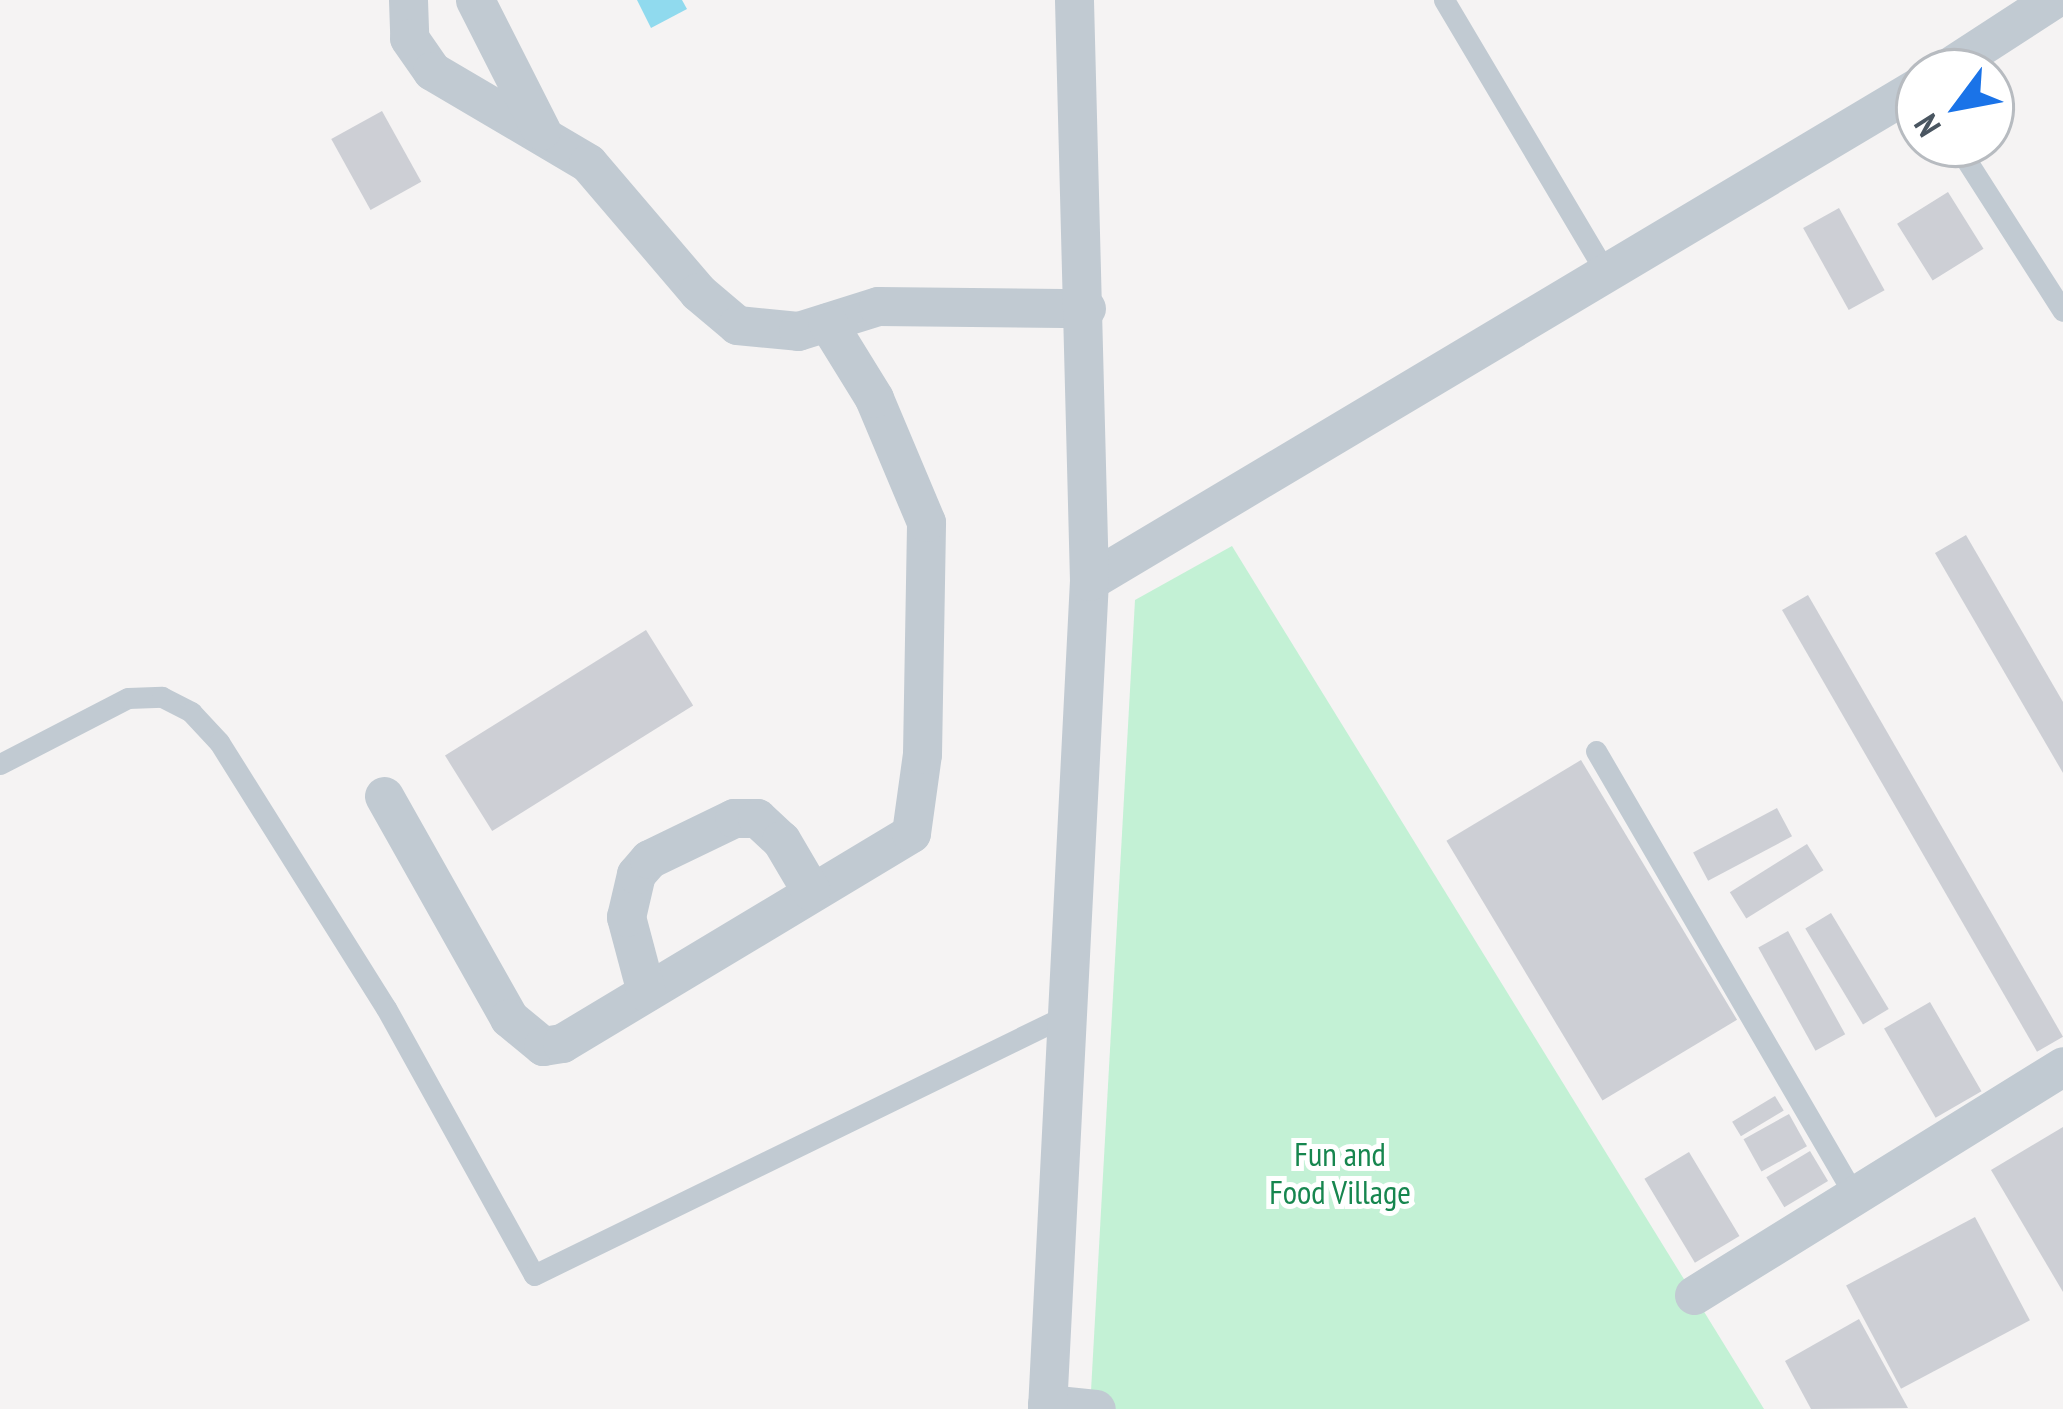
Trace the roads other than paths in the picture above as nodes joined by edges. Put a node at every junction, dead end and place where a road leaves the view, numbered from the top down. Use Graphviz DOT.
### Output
graph roads {
  1 [pos="408,0"];
  2 [pos="475,0"];
  3 [pos="1074,0"];
  4 [pos="1444,0"];
  5 [pos="2053,0"];
  6 [pos="1978,48"];
  7 [pos="1895,100"];
  8 [pos="541,130"];
  9 [pos="1971,168"];
  10 [pos="1606,273"];
  11 [pos="1086,308"];
  12 [pos="2063,311"];
  13 [pos="826,322"];
  14 [pos="1089,581"];
  15 [pos="1596,751"];
  16 [pos="0,764"];
  17 [pos="384,796"];
  18 [pos="811,891"];
  19 [pos="646,992"];
  20 [pos="1070,1014"];
  21 [pos="2063,1066"];
  22 [pos="1853,1193"];
  23 [pos="1694,1295"];
  24 [pos="1047,1407"];
  25 [pos="1096,1409"];
  1 -- 8 [label="street"];
  2 -- 8 [label="street"];
  3 -- 11 [label="street"];
  4 -- 10 [label="lane"];
  5 -- 6 [label="street"];
  7 -- 10 [label="street"];
  8 -- 13 [label="street"];
  9 -- 12 [label="lane"];
  10 -- 14 [label="street"];
  11 -- 13 [label="street"];
  11 -- 14 [label="street"];
  13 -- 18 [label="street"];
  14 -- 20 [label="street"];
  15 -- 22 [label="lane"];
  16 -- 20 [label="lane"];
  17 -- 19 [label="street"];
  18 -- 19 [label="street"];
  18 -- 19 [label="street"];
  20 -- 24 [label="street"];
  21 -- 22 [label="street"];
  22 -- 23 [label="street"];
  24 -- 25 [label="street"];
}
